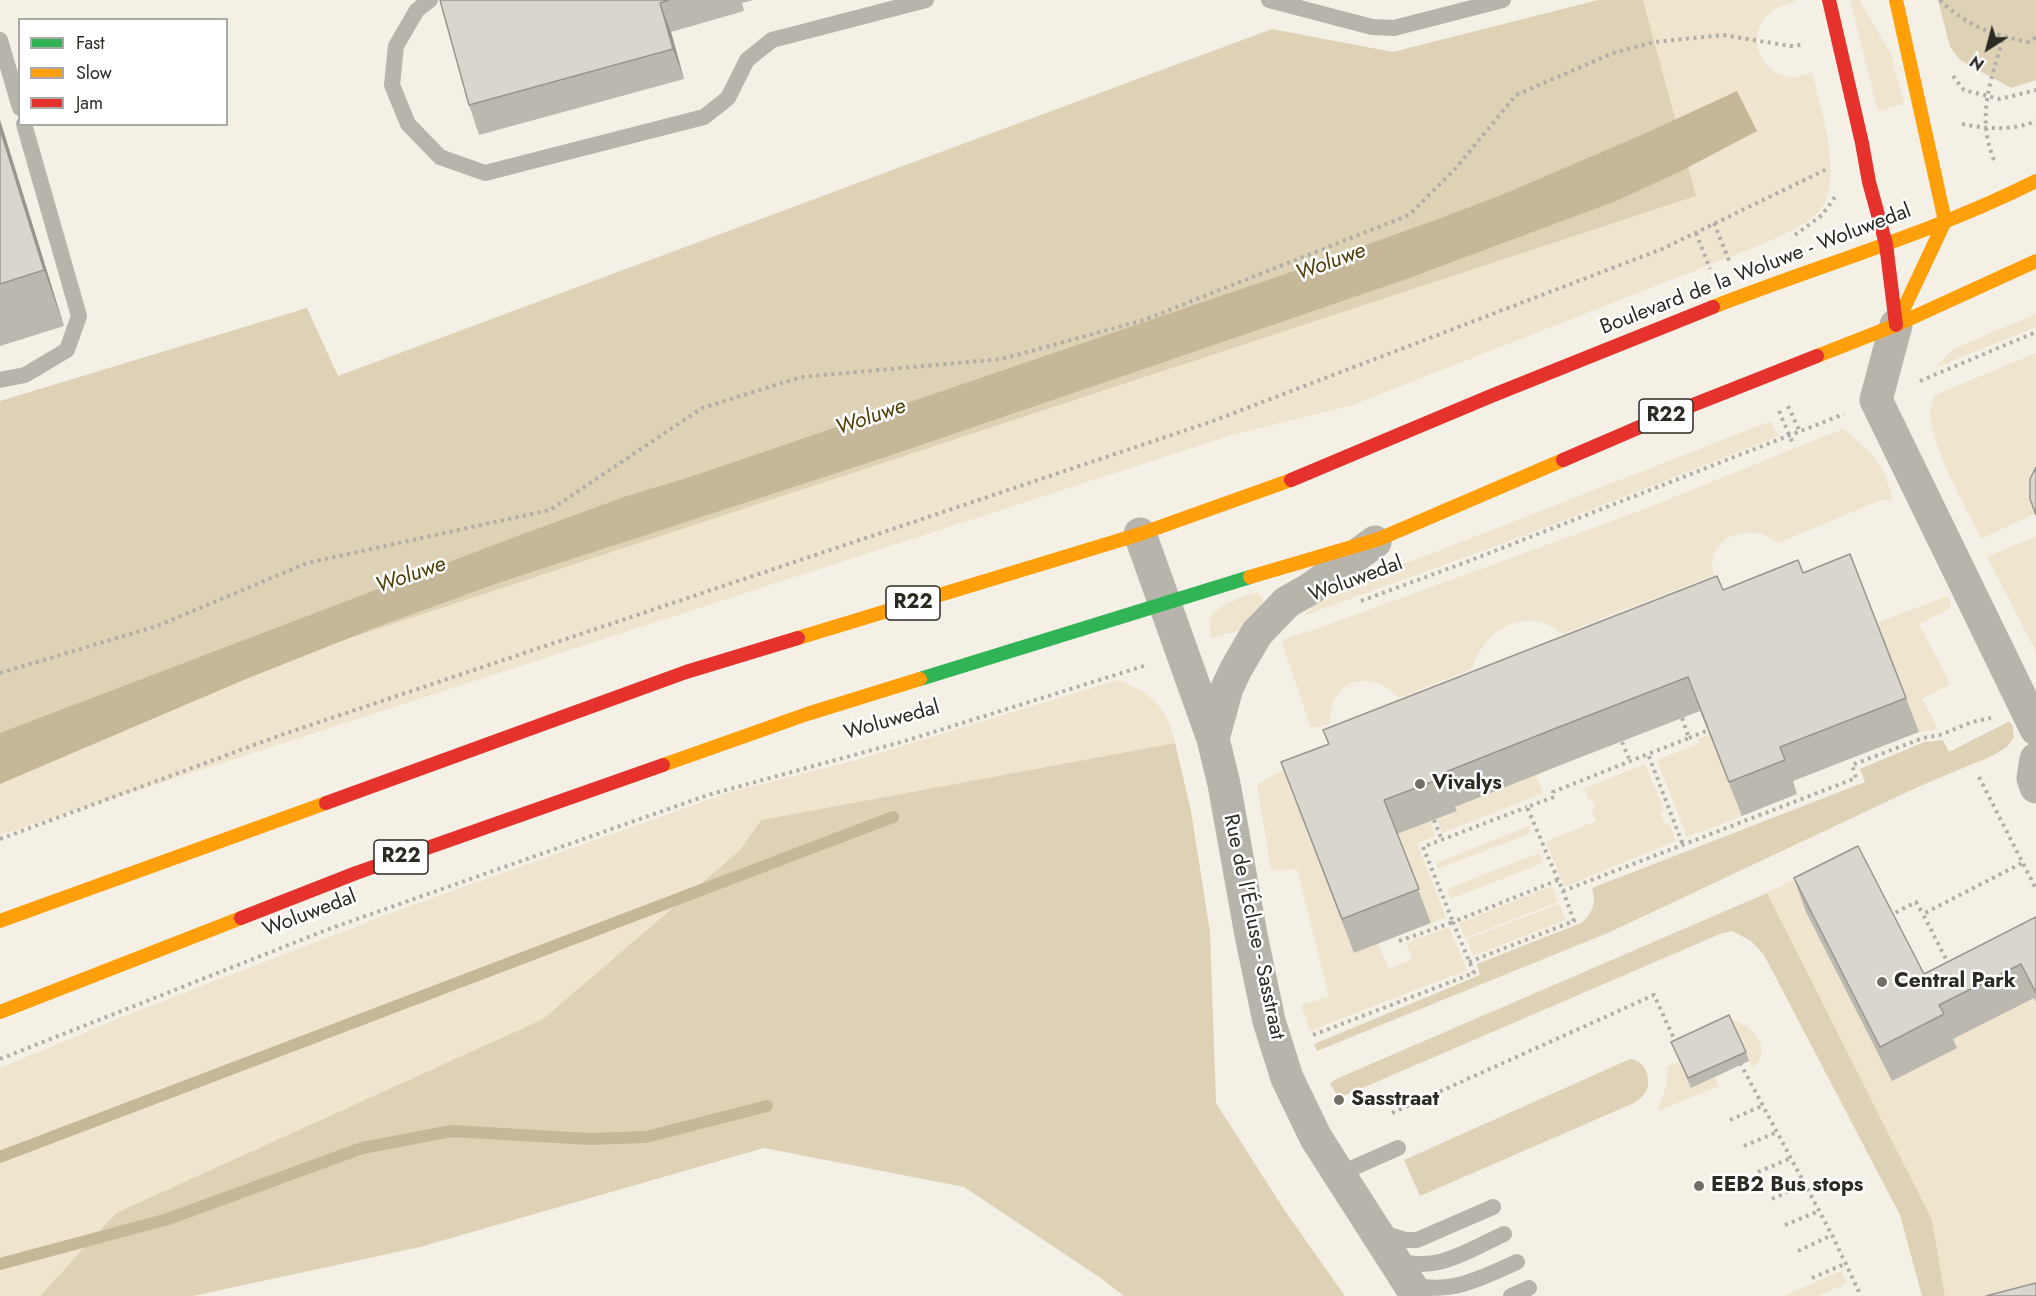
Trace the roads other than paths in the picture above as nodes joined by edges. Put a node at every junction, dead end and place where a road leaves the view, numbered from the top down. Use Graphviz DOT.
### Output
graph roads {
  1 [pos="430,0"];
  2 [pos="926,0"];
  3 [pos="1269,0"];
  4 [pos="1503,0"];
  5 [pos="1829,0"];
  6 [pos="1896,0"];
  7 [pos="0,40"];
  8 [pos="18,101"];
  9 [pos="25,126"];
  10 [pos="2036,181"];
  11 [pos="1945,221"];
  12 [pos="1886,244"];
  13 [pos="2036,261"];
  14 [pos="1896,325"];
  15 [pos="0,380"];
  16 [pos="1140,534"];
  17 [pos="1379,539"];
  18 [pos="1164,603"];
  19 [pos="2036,729"];
  20 [pos="1213,739"];
  21 [pos="2036,759"];
  22 [pos="2036,787"];
  23 [pos="0,921"];
  24 [pos="0,1012"];
  25 [pos="1398,1149"];
  26 [pos="1339,1174"];
  27 [pos="1492,1207"];
  28 [pos="1504,1234"];
  29 [pos="1517,1262"];
  30 [pos="1398,1267"];
  31 [pos="1529,1288"];
  32 [pos="1511,1296"];
  1 -- 2 [label="lane"];
  3 -- 4 [label="lane"];
  5 -- 12 [label="main road"];
  6 -- 11 [label="main road"];
  7 -- 8 [label="lane"];
  9 -- 15 [label="lane"];
  10 -- 11 [label="main road, Boulevard de la Woluwe - Woluwedal / R22"];
  11 -- 12 [label="main road, Boulevard de la Woluwe - Woluwedal / R22"];
  11 -- 14 [label="main road"];
  12 -- 14 [label="main road"];
  12 -- 16 [label="main road, Boulevard de la Woluwe - Woluwedal / R22"];
  13 -- 14 [label="main road, R22"];
  14 -- 17 [label="main road, R22"];
  14 -- 19 [label="street"];
  16 -- 18 [label="street"];
  16 -- 23 [label="main road, R22"];
  17 -- 18 [label="main road, Woluwedal / R22"];
  17 -- 20 [label="street, Rue de l'Écluse - Sasstraat"];
  18 -- 20 [label="street, Rue de l'Écluse - Sasstraat"];
  18 -- 24 [label="main road, Woluwedal / R22"];
  20 -- 26 [label="street, Rue de l'Écluse - Sasstraat"];
  21 -- 22 [label="street"];
  25 -- 26 [label="lane"];
  26 -- 30 [label="street, Rue de l'Écluse - Sasstraat"];
  27 -- 30 [label="lane"];
  28 -- 30 [label="lane"];
  29 -- 30 [label="lane"];
  31 -- 32 [label="lane"];
}
